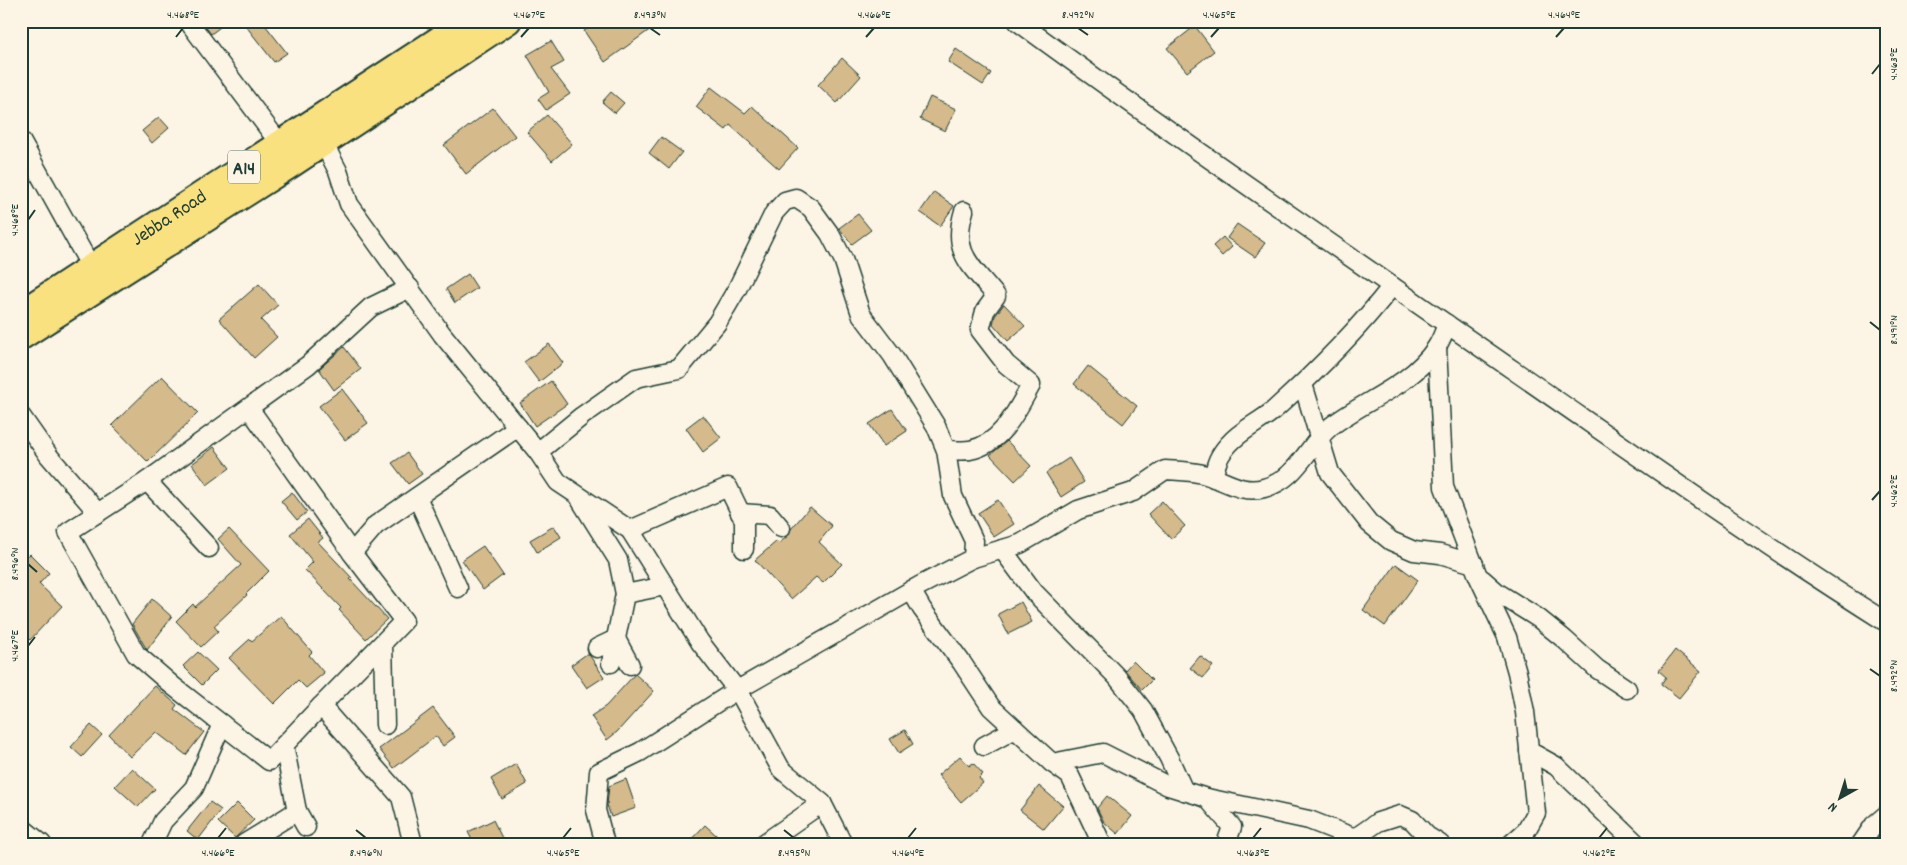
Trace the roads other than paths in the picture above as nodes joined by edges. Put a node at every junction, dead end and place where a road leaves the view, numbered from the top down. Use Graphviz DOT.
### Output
graph roads {
  1 [pos="188,21"];
  2 [pos="467,21"];
  3 [pos="508,21"];
  4 [pos="1017,21"];
  5 [pos="21,141"];
  6 [pos="280,144"];
  7 [pos="324,144"];
  8 [pos="964,211"];
  9 [pos="91,267"];
  10 [pos="1392,286"];
  11 [pos="410,288"];
  12 [pos="21,313"];
  13 [pos="1447,324"];
  14 [pos="21,338"];
  15 [pos="1438,347"];
  16 [pos="1302,384"];
  17 [pos="249,408"];
  18 [pos="21,416"];
  19 [pos="518,427"];
  20 [pos="1320,438"];
  21 [pos="946,450"];
  22 [pos="538,452"];
  23 [pos="1214,478"];
  24 [pos="147,481"];
  25 [pos="578,495"];
  26 [pos="417,497"];
  27 [pos="98,513"];
  28 [pos="740,513"];
  29 [pos="780,528"];
  30 [pos="630,530"];
  31 [pos="209,548"];
  32 [pos="744,549"];
  33 [pos="1002,549"];
  34 [pos="352,553"];
  35 [pos="973,558"];
  36 [pos="1476,570"];
  37 [pos="666,586"];
  38 [pos="458,588"];
  39 [pos="911,590"];
  40 [pos="625,594"];
  41 [pos="1886,622"];
  42 [pos="616,638"];
  43 [pos="382,644"];
  44 [pos="598,648"];
  45 [pos="611,663"];
  46 [pos="630,665"];
  47 [pos="737,690"];
  48 [pos="1627,690"];
  49 [pos="321,706"];
  50 [pos="222,724"];
  51 [pos="385,725"];
  52 [pos="1015,729"];
  53 [pos="284,746"];
  54 [pos="984,746"];
  55 [pos="1529,751"];
  56 [pos="1052,763"];
  57 [pos="1184,791"];
  58 [pos="1207,798"];
  59 [pos="822,803"];
  60 [pos="297,811"];
  61 [pos="1886,815"];
  62 [pos="21,827"];
  63 [pos="306,827"];
  64 [pos="42,844"];
  65 [pos="152,844"];
  66 [pos="244,844"];
  67 [pos="413,844"];
  68 [pos="605,844"];
  69 [pos="763,844"];
  70 [pos="843,844"];
  71 [pos="1102,844"];
  72 [pos="1226,844"];
  73 [pos="1440,844"];
  74 [pos="1510,844"];
  75 [pos="1636,844"];
  76 [pos="1861,844"];
  1 -- 6 [label="street"];
  2 -- 6 [label="highway, Jebba Road / A14"];
  3 -- 7 [label="highway"];
  4 -- 10 [label="street"];
  5 -- 9 [label="street"];
  6 -- 9 [label="highway, Jebba Road / A14"];
  7 -- 11 [label="street"];
  7 -- 14 [label="highway"];
  8 -- 21 [label="street"];
  9 -- 12 [label="highway, Jebba Road / A14"];
  10 -- 13 [label="street"];
  10 -- 16 [label="street"];
  11 -- 17 [label="street"];
  11 -- 19 [label="street"];
  13 -- 15 [label="street"];
  13 -- 41 [label="street"];
  15 -- 20 [label="street"];
  15 -- 36 [label="street"];
  16 -- 20 [label="street"];
  16 -- 23 [label="street"];
  17 -- 24 [label="street"];
  17 -- 34 [label="street"];
  18 -- 27 [label="street"];
  19 -- 22 [label="street"];
  19 -- 26 [label="street"];
  20 -- 23 [label="street"];
  20 -- 36 [label="street"];
  21 -- 22 [label="street"];
  21 -- 35 [label="street"];
  22 -- 25 [label="street"];
  23 -- 33 [label="street"];
  24 -- 27 [label="street"];
  24 -- 31 [label="street"];
  25 -- 30 [label="street"];
  25 -- 40 [label="street"];
  26 -- 34 [label="street"];
  26 -- 38 [label="street"];
  27 -- 50 [label="street"];
  28 -- 29 [label="street"];
  28 -- 30 [label="street"];
  28 -- 32 [label="street"];
  30 -- 37 [label="street"];
  33 -- 35 [label="street"];
  33 -- 57 [label="street"];
  34 -- 43 [label="street"];
  35 -- 39 [label="street"];
  36 -- 48 [label="street"];
  36 -- 55 [label="street"];
  37 -- 40 [label="street"];
  37 -- 47 [label="street"];
  39 -- 47 [label="street"];
  39 -- 52 [label="street"];
  40 -- 42 [label="street"];
  42 -- 44 [label="street"];
  42 -- 45 [label="street"];
  42 -- 46 [label="street"];
  43 -- 49 [label="street"];
  43 -- 51 [label="street"];
  47 -- 59 [label="street"];
  47 -- 68 [label="street"];
  49 -- 53 [label="street"];
  49 -- 67 [label="street"];
  50 -- 53 [label="street"];
  50 -- 65 [label="street"];
  52 -- 54 [label="street"];
  52 -- 56 [label="street"];
  53 -- 60 [label="street"];
  55 -- 74 [label="street"];
  55 -- 75 [label="street"];
  56 -- 57 [label="street"];
  56 -- 71 [label="street"];
  57 -- 58 [label="street"];
  58 -- 72 [label="street"];
  58 -- 73 [label="street"];
  59 -- 69 [label="street"];
  59 -- 70 [label="street"];
  60 -- 63 [label="street"];
  60 -- 66 [label="street"];
  61 -- 76 [label="street"];
  62 -- 64 [label="street"];
}
